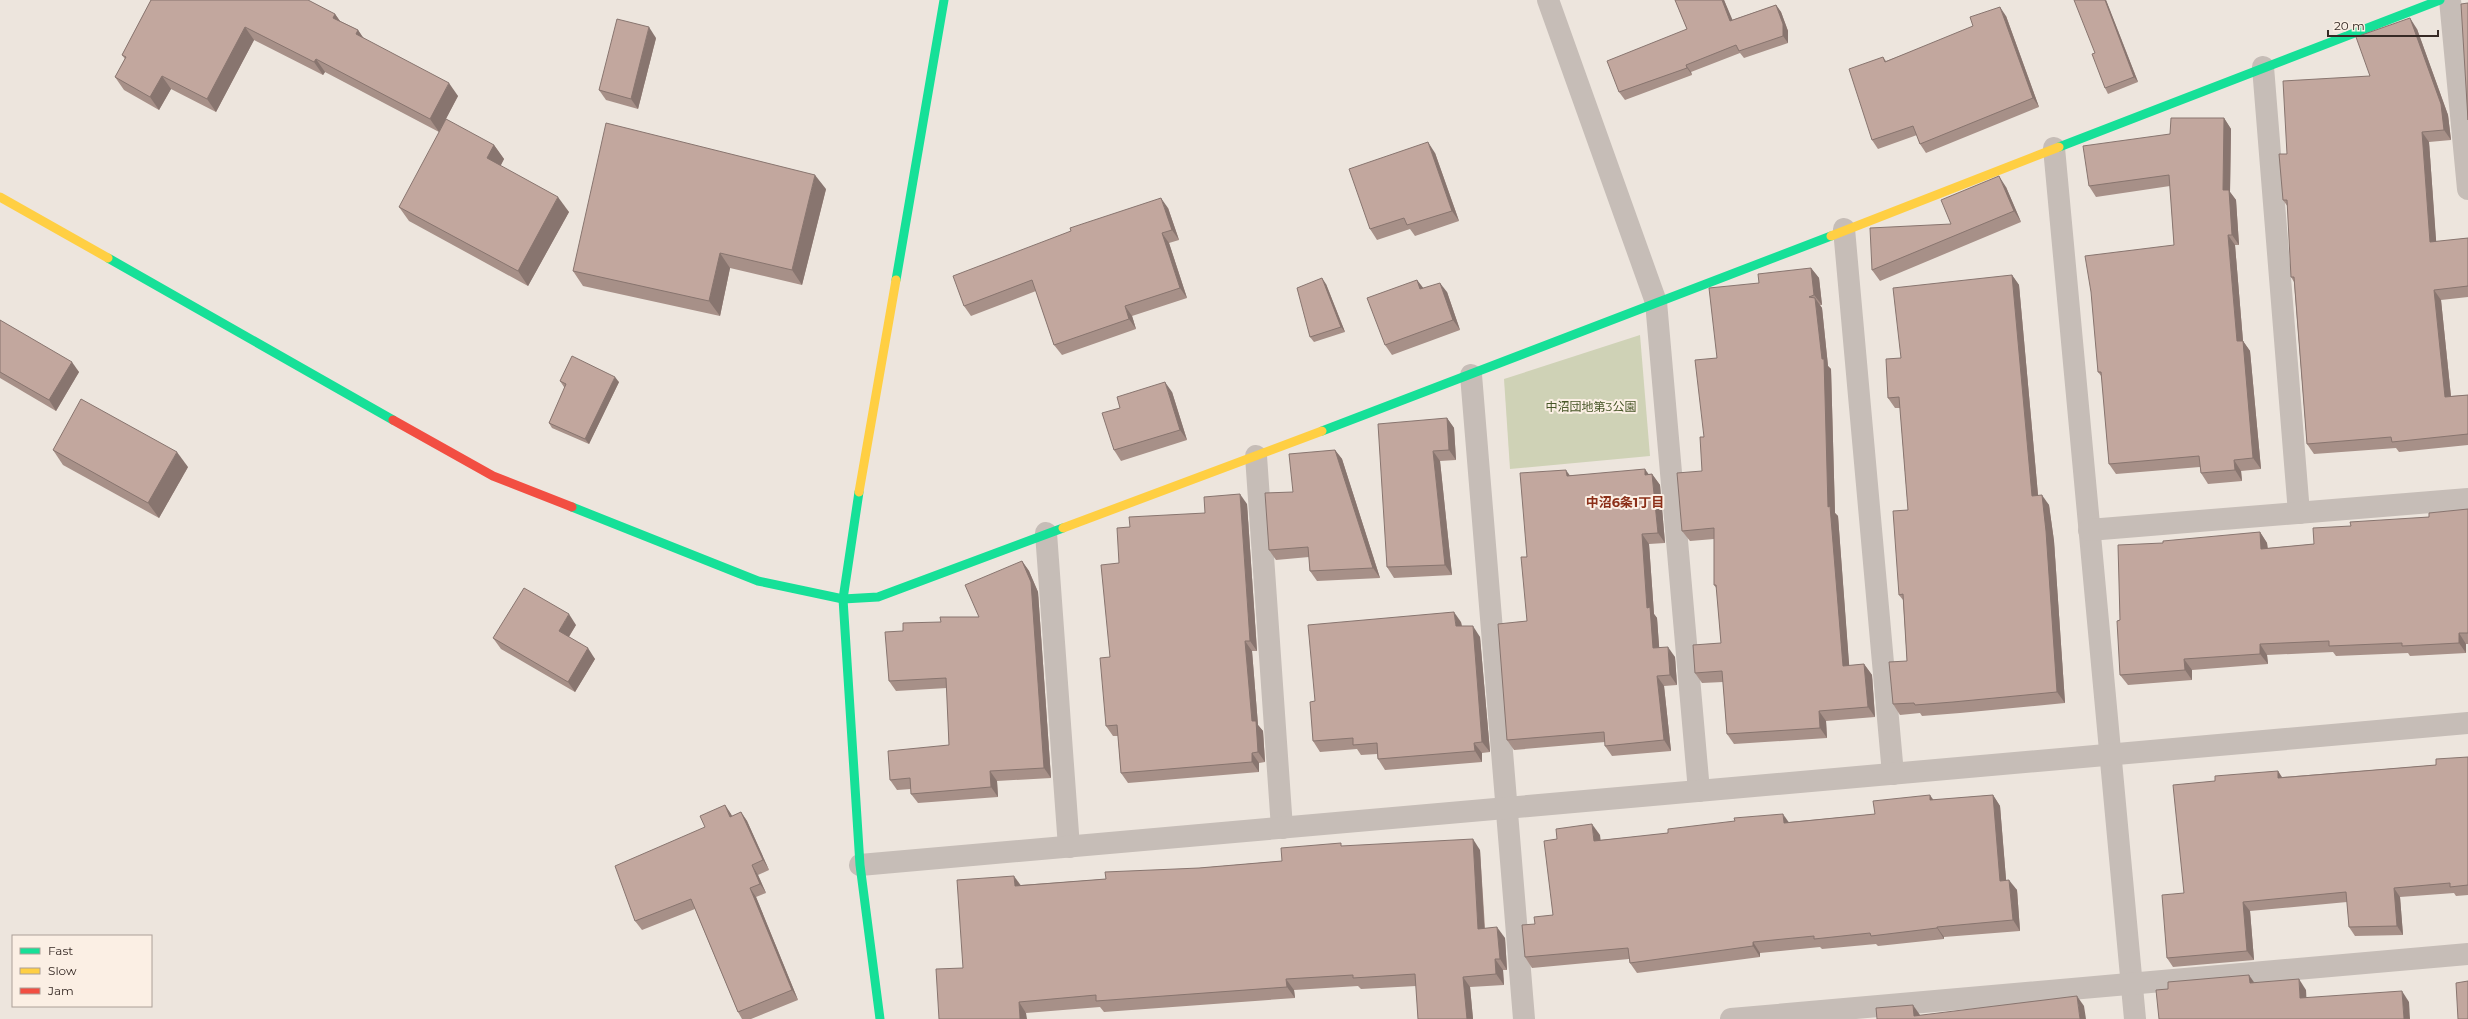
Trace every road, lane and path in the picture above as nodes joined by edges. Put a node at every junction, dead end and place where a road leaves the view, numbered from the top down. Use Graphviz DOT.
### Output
graph roads {
  1 [pos="944,0"];
  2 [pos="1548,0"];
  3 [pos="2440,0"];
  4 [pos="2450,0"];
  5 [pos="2263,67"];
  6 [pos="2054,148"];
  7 [pos="2468,190"];
  8 [pos="0,197"];
  9 [pos="1844,229"];
  10 [pos="1656,302"];
  11 [pos="1471,375"];
  12 [pos="1256,456"];
  13 [pos="2468,499"];
  14 [pos="2299,513"];
  15 [pos="2088,530"];
  16 [pos="1046,534"];
  17 [pos="843,599"];
  18 [pos="2468,723"];
  19 [pos="2109,755"];
  20 [pos="1893,774"];
  21 [pos="1700,791"];
  22 [pos="1505,808"];
  23 [pos="1282,828"];
  24 [pos="1069,847"];
  25 [pos="860,865"];
  26 [pos="2468,954"];
  27 [pos="2132,984"];
  28 [pos="880,1019"];
  29 [pos="1524,1019"];
  30 [pos="1731,1019"];
  31 [pos="2134,1019"];
  1 -- 17 [label="street"];
  2 -- 10 [label="street"];
  3 -- 5 [label="street"];
  4 -- 7 [label="street"];
  5 -- 6 [label="street"];
  5 -- 14 [label="street"];
  6 -- 9 [label="street"];
  6 -- 15 [label="street"];
  8 -- 17 [label="street"];
  9 -- 10 [label="street"];
  9 -- 20 [label="street"];
  10 -- 11 [label="street"];
  10 -- 21 [label="street"];
  11 -- 12 [label="street"];
  11 -- 22 [label="street"];
  12 -- 16 [label="street"];
  12 -- 23 [label="street"];
  13 -- 14 [label="street"];
  14 -- 15 [label="street"];
  15 -- 19 [label="street"];
  16 -- 17 [label="street"];
  16 -- 24 [label="street"];
  17 -- 25 [label="street"];
  18 -- 19 [label="street"];
  19 -- 20 [label="street"];
  19 -- 27 [label="street"];
  20 -- 21 [label="street"];
  21 -- 22 [label="street"];
  22 -- 23 [label="street"];
  22 -- 29 [label="street"];
  23 -- 24 [label="street"];
  24 -- 25 [label="street"];
  25 -- 28 [label="street"];
  26 -- 27 [label="street"];
  27 -- 30 [label="street"];
  27 -- 31 [label="street"];
}
